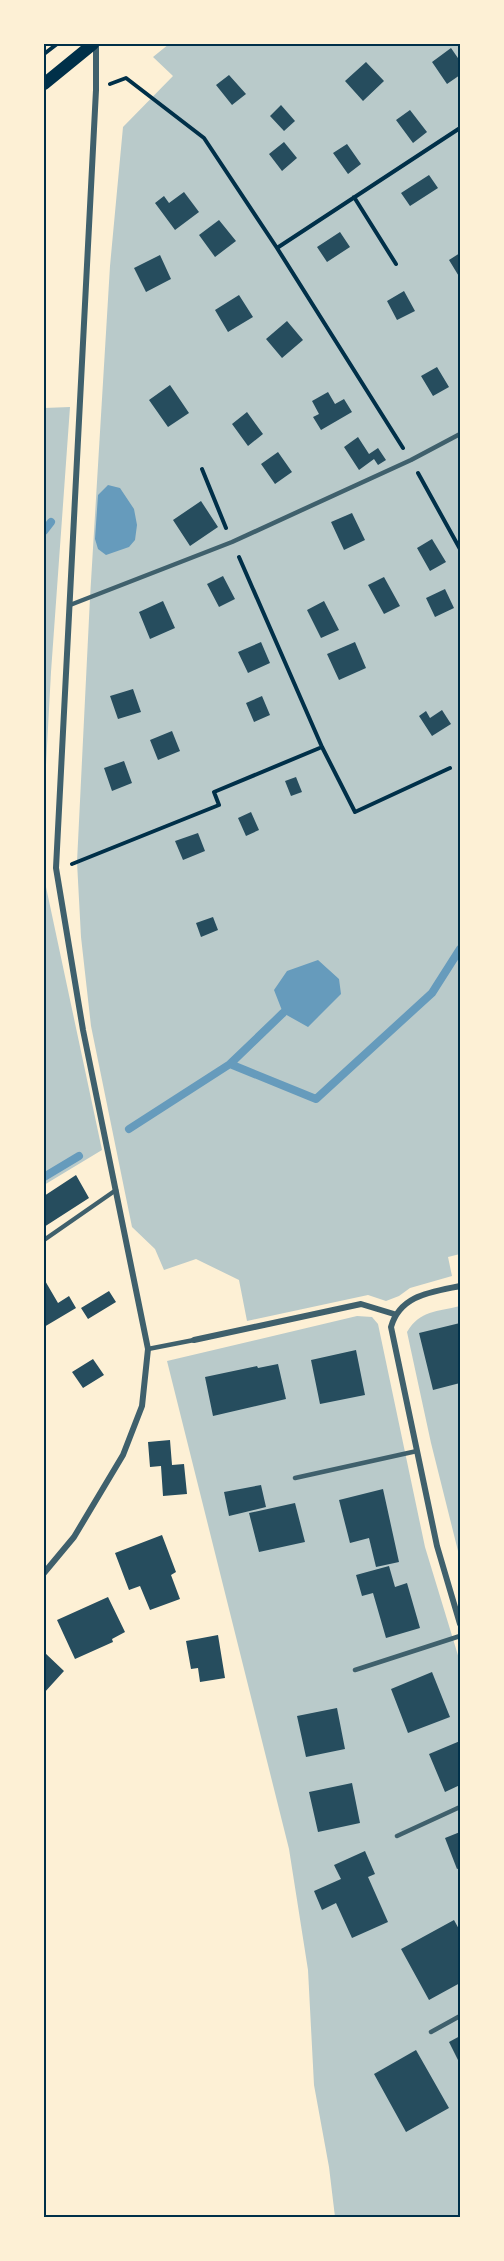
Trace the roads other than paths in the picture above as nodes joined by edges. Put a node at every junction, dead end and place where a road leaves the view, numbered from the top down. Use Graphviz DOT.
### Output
graph roads {
  1 [pos="95,44"];
  2 [pos="44,84"];
  3 [pos="460,434"];
  4 [pos="70,605"];
  5 [pos="116,1190"];
  6 [pos="44,1240"];
  7 [pos="460,1286"];
  8 [pos="394,1314"];
  9 [pos="194,1340"];
  10 [pos="148,1349"];
  11 [pos="417,1451"];
  12 [pos="295,1478"];
  13 [pos="44,1573"];
  14 [pos="460,1624"];
  15 [pos="460,1636"];
  16 [pos="355,1670"];
  17 [pos="460,1807"];
  18 [pos="397,1836"];
  19 [pos="460,2016"];
  20 [pos="431,2032"];
  1 -- 2 [label="main road"];
  1 -- 4 [label="street"];
  3 -- 4 [label="lane"];
  4 -- 5 [label="street"];
  5 -- 6 [label="lane"];
  5 -- 10 [label="street"];
  7 -- 8 [label="street"];
  8 -- 9 [label="street"];
  8 -- 11 [label="street"];
  9 -- 10 [label="lane"];
  10 -- 13 [label="street"];
  11 -- 12 [label="lane"];
  11 -- 14 [label="street"];
  15 -- 16 [label="lane"];
  17 -- 18 [label="lane"];
  19 -- 20 [label="lane"];
}
